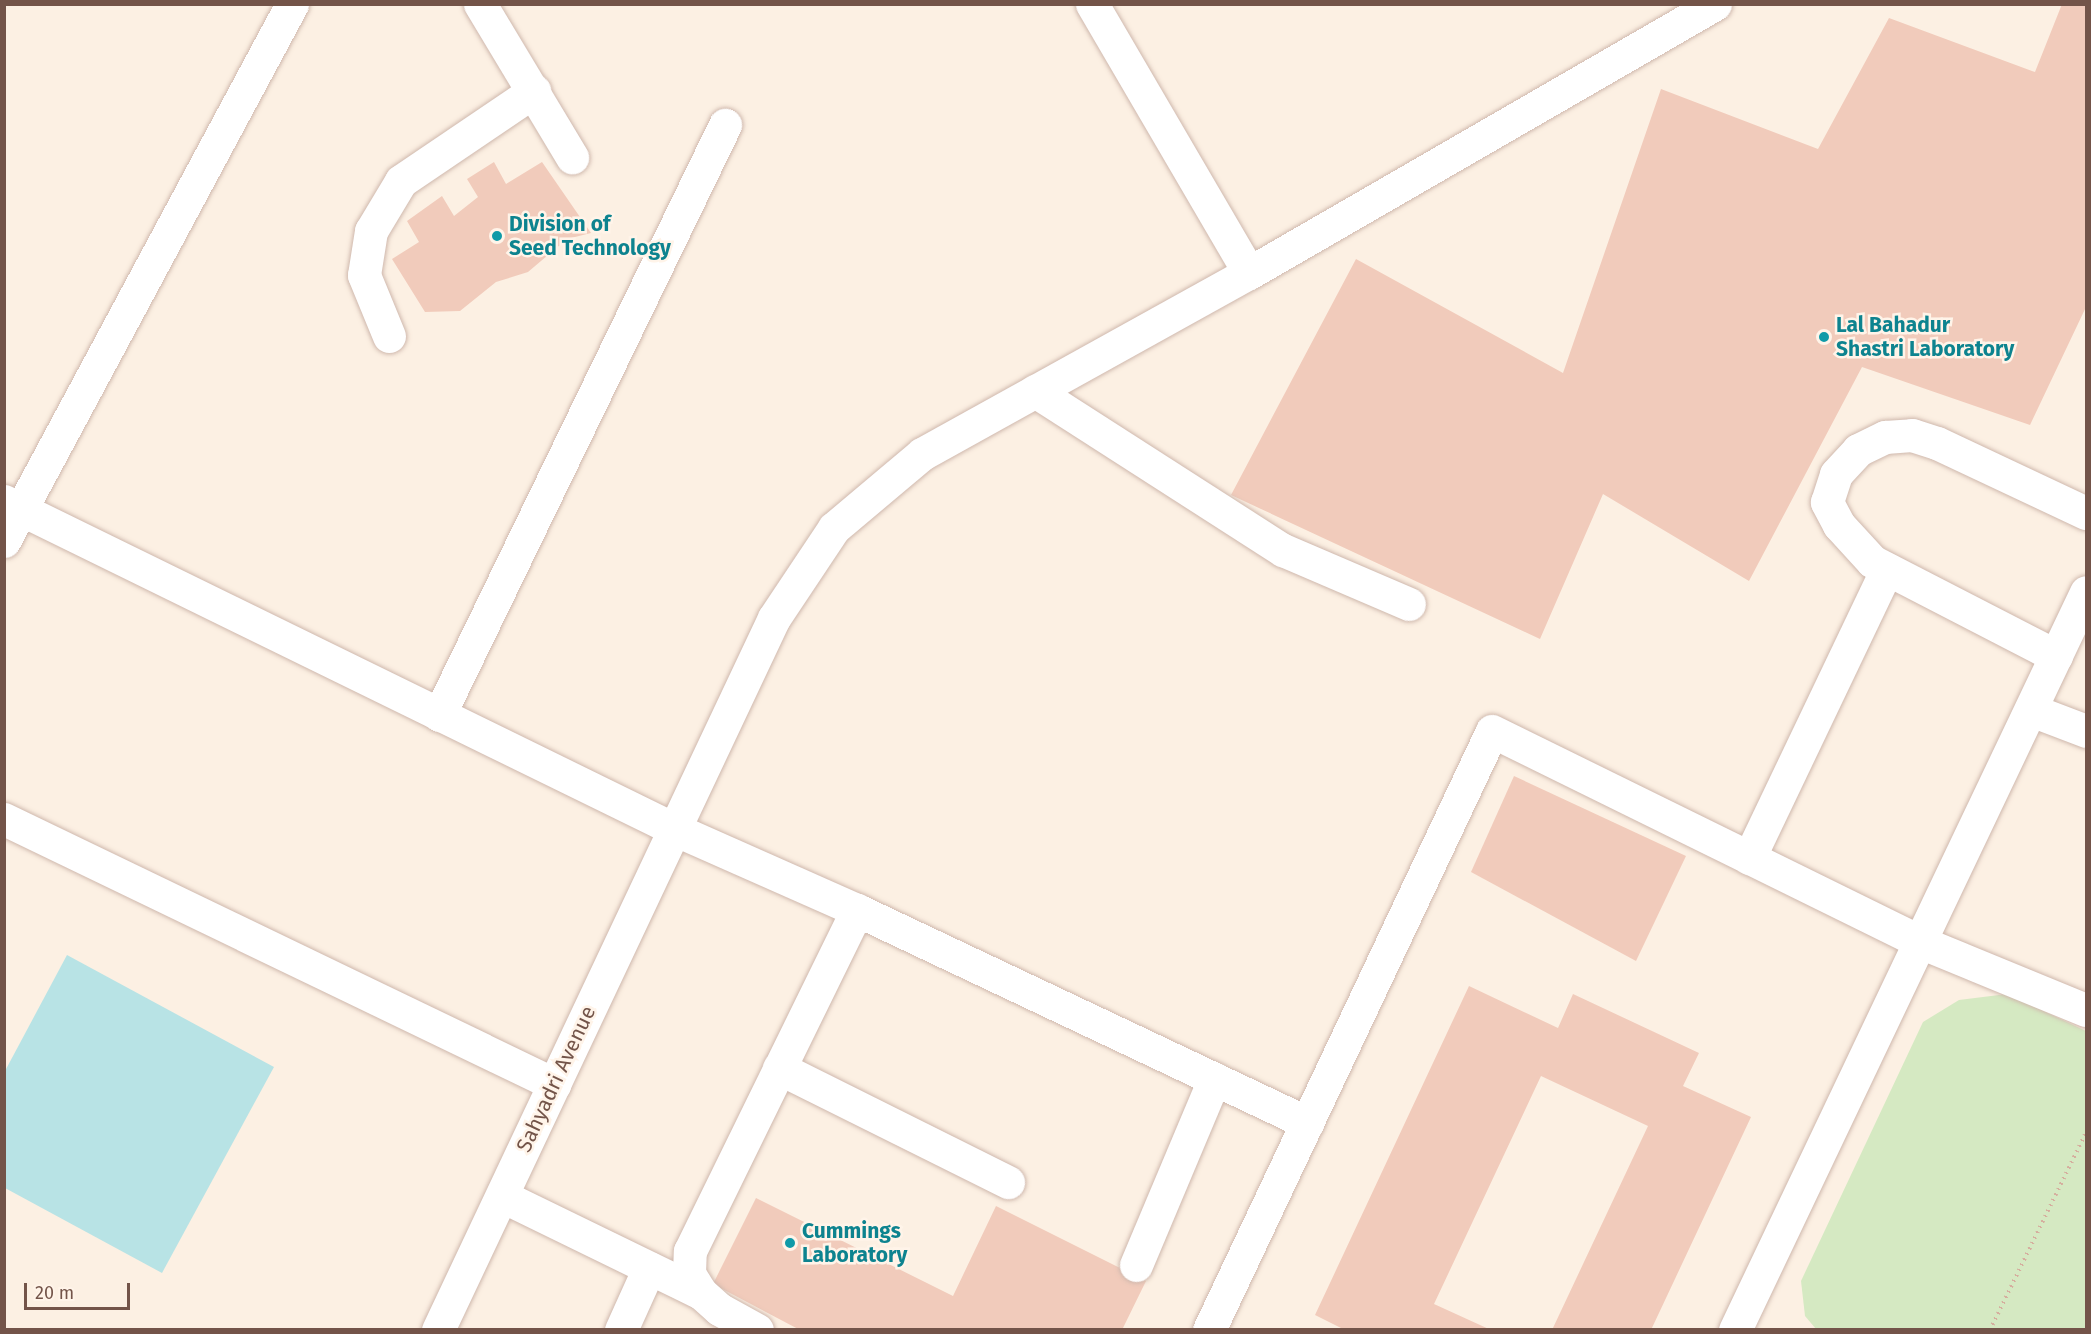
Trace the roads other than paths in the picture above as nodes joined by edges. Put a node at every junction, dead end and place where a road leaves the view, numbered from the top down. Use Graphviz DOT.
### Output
graph roads {
  1 [pos="292,4"];
  2 [pos="480,4"];
  3 [pos="1092,4"];
  4 [pos="1715,4"];
  5 [pos="534,91"];
  6 [pos="725,125"];
  7 [pos="572,157"];
  8 [pos="1250,273"];
  9 [pos="389,336"];
  10 [pos="1035,391"];
  11 [pos="13,505"];
  12 [pos="2086,513"];
  13 [pos="4,541"];
  14 [pos="1887,569"];
  15 [pos="2086,592"];
  16 [pos="1409,604"];
  17 [pos="2056,656"];
  18 [pos="2031,710"];
  19 [pos="439,715"];
  20 [pos="2086,731"];
  21 [pos="4,819"];
  22 [pos="674,829"];
  23 [pos="1749,858"];
  24 [pos="857,910"];
  25 [pos="1920,942"];
  26 [pos="2086,1010"];
  27 [pos="779,1068"];
  28 [pos="1214,1079"];
  29 [pos="554,1084"];
  30 [pos="1307,1123"];
  31 [pos="1008,1182"];
  32 [pos="502,1196"];
  33 [pos="1136,1265"];
  34 [pos="649,1268"];
  35 [pos="701,1293"];
  36 [pos="1745,1326"];
  37 [pos="438,1329"];
  38 [pos="621,1329"];
  39 [pos="757,1329"];
  40 [pos="1209,1329"];
  1 -- 11 [label="lane"];
  2 -- 5 [label="lane"];
  3 -- 8 [label="lane"];
  4 -- 8 [label="lane, Sahyadri Avenue"];
  5 -- 7 [label="lane"];
  5 -- 9 [label="lane"];
  6 -- 19 [label="lane"];
  8 -- 10 [label="lane, Sahyadri Avenue"];
  10 -- 16 [label="lane"];
  10 -- 22 [label="lane, Sahyadri Avenue"];
  11 -- 13 [label="lane"];
  11 -- 19 [label="lane"];
  12 -- 14 [label="lane"];
  14 -- 17 [label="lane"];
  14 -- 23 [label="lane"];
  15 -- 17 [label="lane"];
  17 -- 18 [label="lane"];
  18 -- 20 [label="lane"];
  18 -- 25 [label="lane"];
  19 -- 22 [label="lane"];
  21 -- 29 [label="lane"];
  22 -- 24 [label="lane"];
  22 -- 29 [label="lane, Sahyadri Avenue"];
  23 -- 25 [label="lane"];
  23 -- 30 [label="lane"];
  24 -- 27 [label="lane"];
  24 -- 28 [label="lane"];
  25 -- 26 [label="lane"];
  25 -- 36 [label="lane"];
  27 -- 31 [label="lane"];
  27 -- 35 [label="lane"];
  28 -- 30 [label="lane"];
  28 -- 33 [label="lane"];
  29 -- 32 [label="lane, Sahyadri Avenue"];
  30 -- 40 [label="lane"];
  32 -- 34 [label="lane"];
  32 -- 37 [label="lane, Sahyadri Avenue"];
  34 -- 35 [label="lane"];
  34 -- 38 [label="lane"];
  35 -- 39 [label="lane"];
}
